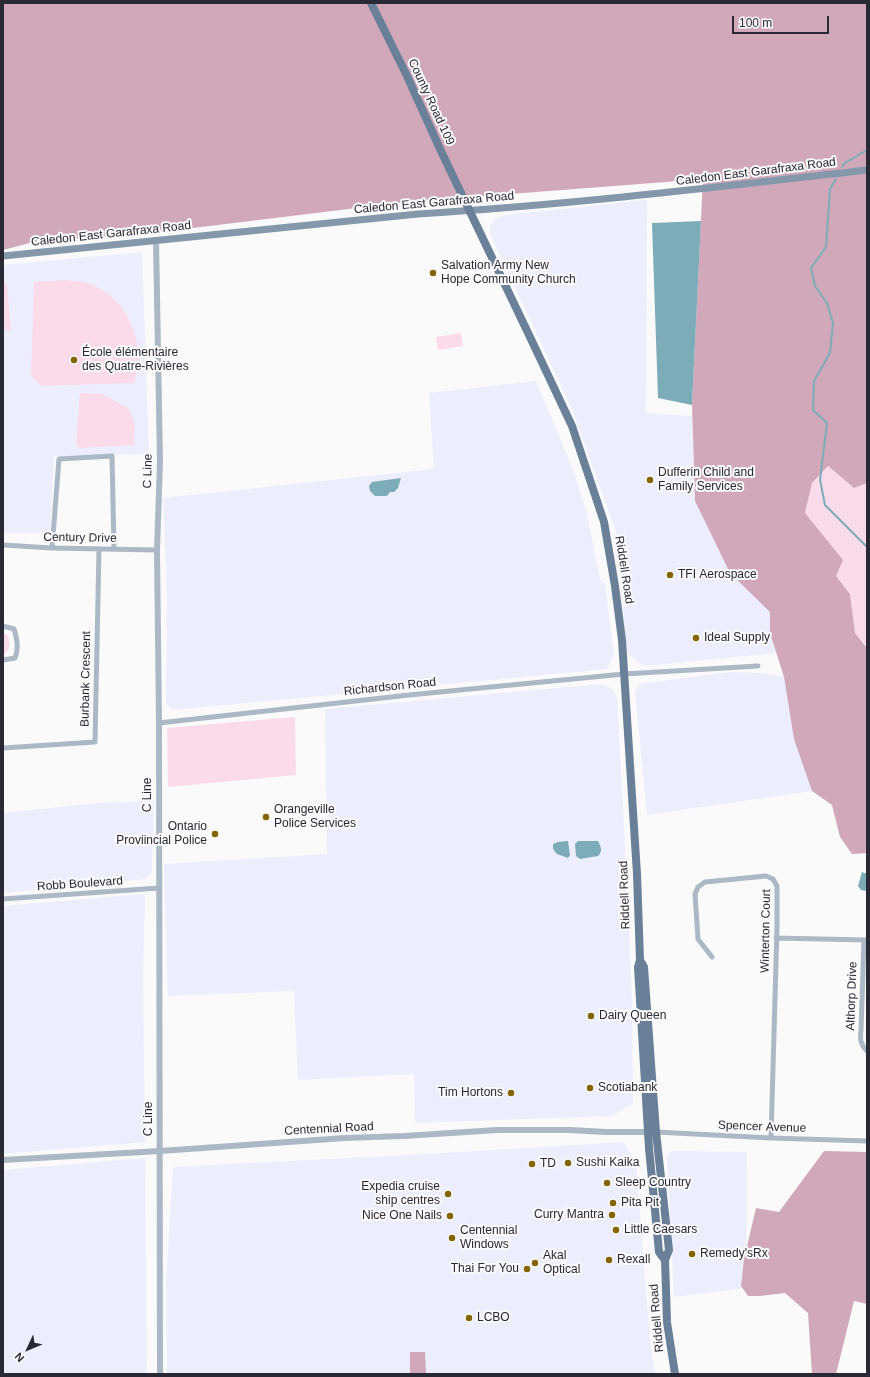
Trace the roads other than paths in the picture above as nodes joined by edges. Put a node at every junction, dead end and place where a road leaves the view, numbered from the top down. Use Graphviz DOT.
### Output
graph roads {
  1 [pos="371,3"];
  2 [pos="867,170"];
  3 [pos="470,211"];
  4 [pos="156,240"];
  5 [pos="3,256"];
  6 [pos="3,545"];
  7 [pos="52,548"];
  8 [pos="99,549"];
  9 [pos="114,549"];
  10 [pos="157,550"];
  11 [pos="3,626"];
  12 [pos="3,660"];
  13 [pos="758,666"];
  14 [pos="624,674"];
  15 [pos="159,723"];
  16 [pos="3,748"];
  17 [pos="159,888"];
  18 [pos="3,900"];
  19 [pos="776,938"];
  20 [pos="865,940"];
  21 [pos="712,958"];
  22 [pos="867,1050"];
  23 [pos="653,1132"];
  24 [pos="771,1138"];
  25 [pos="867,1141"];
  26 [pos="160,1151"];
  27 [pos="3,1160"];
  28 [pos="160,1374"];
  29 [pos="675,1374"];
  1 -- 3 [label="main road, County Road 109"];
  2 -- 3 [label="main road, Caledon East Garafraxa Road"];
  3 -- 4 [label="main road, Caledon East Garafraxa Road"];
  3 -- 14 [label="main road, Riddell Road"];
  4 -- 5 [label="main road, Caledon East Garafraxa Road"];
  4 -- 10 [label="street, C Line"];
  6 -- 7 [label="street, Century Drive"];
  7 -- 8 [label="street, Century Drive"];
  7 -- 9 [label="street"];
  8 -- 9 [label="street, Century Drive"];
  8 -- 16 [label="street, Burbank Crescent"];
  9 -- 10 [label="street, Century Drive"];
  10 -- 15 [label="street, C Line"];
  11 -- 12 [label="street"];
  13 -- 14 [label="street, Richardson Road"];
  14 -- 15 [label="street, Richardson Road"];
  14 -- 23 [label="main road, Riddell Road"];
  15 -- 17 [label="street, C Line"];
  17 -- 18 [label="street, Robb Boulevard"];
  17 -- 26 [label="street, C Line"];
  19 -- 20 [label="street"];
  19 -- 21 [label="street, Winterton Court"];
  19 -- 24 [label="street, Winterton Court"];
  20 -- 22 [label="street, Althorp Drive"];
  23 -- 24 [label="street, Spencer Avenue"];
  23 -- 26 [label="street, Centennial Road"];
  23 -- 29 [label="main road, Riddell Road"];
  24 -- 25 [label="street, Spencer Avenue"];
  26 -- 27 [label="street, Centennial Road"];
  26 -- 28 [label="street, C Line"];
}
